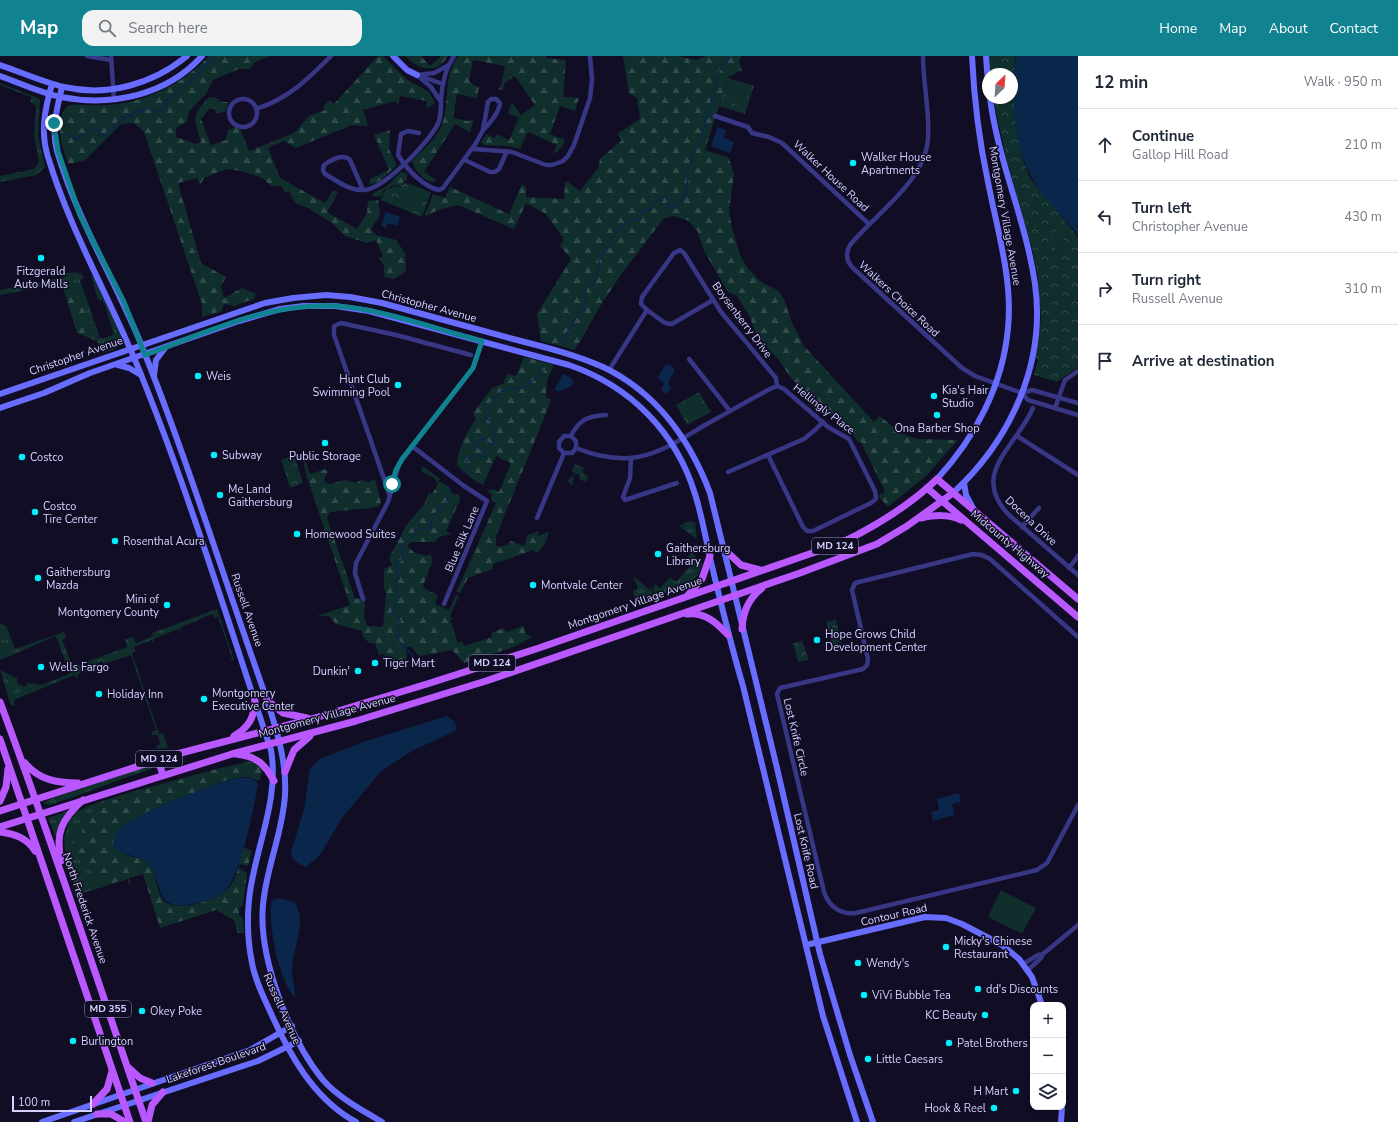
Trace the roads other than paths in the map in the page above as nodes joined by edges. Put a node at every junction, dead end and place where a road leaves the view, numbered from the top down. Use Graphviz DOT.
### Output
graph roads {
  1 [pos="87,56"];
  2 [pos="187,56"];
  3 [pos="202,56"];
  4 [pos="331,56"];
  5 [pos="393,56"];
  6 [pos="454,56"];
  7 [pos="590,56"];
  8 [pos="923,56"];
  9 [pos="972,56"];
  10 [pos="986,56"];
  11 [pos="111,58"];
  12 [pos="0,65"];
  13 [pos="449,65"];
  14 [pos="987,68"];
  15 [pos="417,75"];
  16 [pos="0,76"];
  17 [pos="52,84"];
  18 [pos="443,84"];
  19 [pos="62,87"];
  20 [pos="113,89"];
  21 [pos="49,94"];
  22 [pos="60,97"];
  23 [pos="114,100"];
  24 [pos="441,103"];
  25 [pos="991,104"];
  26 [pos="256,109"];
  27 [pos="716,116"];
  28 [pos="483,130"];
  29 [pos="419,133"];
  30 [pos="473,149"];
  31 [pos="507,151"];
  32 [pos="465,160"];
  33 [pos="404,163"];
  34 [pos="363,190"];
  35 [pos="869,224"];
  36 [pos="713,300"];
  37 [pos="647,310"];
  38 [pos="482,341"];
  39 [pos="141,344"];
  40 [pos="168,346"];
  41 [pos="130,348"];
  42 [pos="145,355"];
  43 [pos="471,355"];
  44 [pos="134,358"];
  45 [pos="689,359"];
  46 [pos="113,365"];
  47 [pos="609,370"];
  48 [pos="1078,371"];
  49 [pos="142,375"];
  50 [pos="154,377"];
  51 [pos="996,383"];
  52 [pos="777,386"];
  53 [pos="1022,393"];
  54 [pos="0,394"];
  55 [pos="1058,397"];
  56 [pos="1078,403"];
  57 [pos="0,408"];
  58 [pos="1033,408"];
  59 [pos="1055,408"];
  60 [pos="730,411"];
  61 [pos="606,415"];
  62 [pos="1078,415"];
  63 [pos="823,422"];
  64 [pos="571,436"];
  65 [pos="1017,436"];
  66 [pos="683,438"];
  67 [pos="673,444"];
  68 [pos="412,446"];
  69 [pos="576,448"];
  70 [pos="564,454"];
  71 [pos="768,455"];
  72 [pos="631,458"];
  73 [pos="728,472"];
  74 [pos="1078,475"];
  75 [pos="937,479"];
  76 [pos="677,483"];
  77 [pos="964,483"];
  78 [pos="927,488"];
  79 [pos="953,493"];
  80 [pos="390,496"];
  81 [pos="943,501"];
  82 [pos="1039,508"];
  83 [pos="974,511"];
  84 [pos="537,518"];
  85 [pos="918,519"];
  86 [pos="969,524"];
  87 [pos="1022,527"];
  88 [pos="724,549"];
  89 [pos="710,556"];
  90 [pos="1078,556"];
  91 [pos="1069,568"];
  92 [pos="763,570"];
  93 [pos="1078,575"];
  94 [pos="731,581"];
  95 [pos="768,584"];
  96 [pos="717,585"];
  97 [pos="734,595"];
  98 [pos="684,598"];
  99 [pos="363,599"];
  100 [pos="1078,599"];
  101 [pos="720,600"];
  102 [pos="444,604"];
  103 [pos="679,614"];
  104 [pos="1078,617"];
  105 [pos="742,629"];
  106 [pos="728,636"];
  107 [pos="1078,637"];
  108 [pos="267,700"];
  109 [pos="255,701"];
  110 [pos="0,702"];
  111 [pos="315,718"];
  112 [pos="276,728"];
  113 [pos="264,730"];
  114 [pos="316,733"];
  115 [pos="0,739"];
  116 [pos="223,741"];
  117 [pos="279,741"];
  118 [pos="269,744"];
  119 [pos="232,754"];
  120 [pos="22,758"];
  121 [pos="158,760"];
  122 [pos="8,765"];
  123 [pos="285,772"];
  124 [pos="163,774"];
  125 [pos="274,781"];
  126 [pos="85,783"];
  127 [pos="35,799"];
  128 [pos="85,799"];
  129 [pos="0,801"];
  130 [pos="22,804"];
  131 [pos="1078,806"];
  132 [pos="0,811"];
  133 [pos="40,814"];
  134 [pos="26,818"];
  135 [pos="0,827"];
  136 [pos="0,832"];
  137 [pos="39,856"];
  138 [pos="68,890"];
  139 [pos="1078,925"];
  140 [pos="817,942"];
  141 [pos="806,945"];
  142 [pos="1043,954"];
  143 [pos="1023,964"];
  144 [pos="1028,970"];
  145 [pos="1041,1002"];
  146 [pos="292,1026"];
  147 [pos="279,1033"];
  148 [pos="299,1041"];
  149 [pos="287,1047"];
  150 [pos="127,1066"];
  151 [pos="112,1069"];
  152 [pos="152,1083"];
  153 [pos="135,1089"];
  154 [pos="163,1092"];
  155 [pos="121,1094"];
  156 [pos="139,1100"];
  157 [pos="93,1104"];
  158 [pos="124,1106"];
  159 [pos="1062,1110"];
  160 [pos="97,1114"];
  161 [pos="42,1122"];
  162 [pos="74,1122"];
  163 [pos="125,1122"];
  164 [pos="130,1122"];
  165 [pos="147,1122"];
  166 [pos="356,1122"];
  167 [pos="382,1122"];
  168 [pos="857,1122"];
  169 [pos="873,1122"];
  170 [pos="1061,1122"];
  1 -- 11 [label="street"];
  2 -- 20 [label="street"];
  3 -- 23 [label="street"];
  4 -- 26 [label="street"];
  5 -- 15 [label="street"];
  6 -- 13 [label="street"];
  7 -- 31 [label="street"];
  8 -- 35 [label="street, Walkers Choice Road"];
  9 -- 51 [label="street, Montgomery Village Avenue"];
  10 -- 14 [label="street"];
  11 -- 20 [label="street"];
  12 -- 17 [label="street"];
  13 -- 15 [label="street"];
  13 -- 18 [label="street"];
  15 -- 18 [label="street"];
  15 -- 24 [label="street"];
  16 -- 21 [label="street"];
  17 -- 19 [label="street"];
  17 -- 21 [label="street, Russell Avenue"];
  18 -- 24 [label="street"];
  19 -- 20 [label="street"];
  19 -- 22 [label="street, Russell Avenue"];
  20 -- 23 [label="street"];
  21 -- 22 [label="street"];
  21 -- 41 [label="street, Russell Avenue"];
  22 -- 23 [label="street"];
  22 -- 39 [label="street, Russell Avenue"];
  24 -- 33 [label="street"];
  25 -- 53 [label="street, Montgomery Village Avenue"];
  26 -- 26 [label="street"];
  27 -- 35 [label="street, Walker House Road"];
  28 -- 28 [label="street"];
  28 -- 30 [label="street"];
  29 -- 33 [label="street"];
  30 -- 31 [label="street"];
  30 -- 32 [label="street"];
  31 -- 32 [label="street"];
  32 -- 33 [label="street"];
  33 -- 34 [label="street"];
  34 -- 34 [label="street"];
  35 -- 51 [label="street, Walkers Choice Road"];
  36 -- 37 [label="street"];
  36 -- 37 [label="street, Boysenberry Drive"];
  36 -- 52 [label="street, Boysenberry Drive"];
  37 -- 47 [label="street"];
  38 -- 40 [label="street, Christopher Avenue"];
  38 -- 67 [label="street, Christopher Avenue"];
  38 -- 68 [label="street"];
  39 -- 41 [label="street, Christopher Avenue"];
  39 -- 42 [label="street, Russell Avenue"];
  39 -- 47 [label="street, Christopher Avenue"];
  40 -- 42 [label="street, Christopher Avenue"];
  40 -- 50 [label="street"];
  41 -- 44 [label="street, Russell Avenue"];
  41 -- 54 [label="street, Christopher Avenue"];
  42 -- 44 [label="street, Christopher Avenue"];
  42 -- 50 [label="street, Russell Avenue"];
  43 -- 80 [label="street"];
  44 -- 46 [label="street, Christopher Avenue"];
  44 -- 49 [label="street, Russell Avenue"];
  45 -- 60 [label="street"];
  46 -- 49 [label="street"];
  46 -- 57 [label="street, Christopher Avenue"];
  47 -- 66 [label="street, Christopher Avenue"];
  48 -- 55 [label="street"];
  49 -- 109 [label="street, Russell Avenue"];
  50 -- 108 [label="street, Russell Avenue"];
  51 -- 53 [label="street, Walkers Choice Road"];
  51 -- 75 [label="street, Montgomery Village Avenue"];
  52 -- 60 [label="street, Hellingly Place"];
  52 -- 63 [label="street, Hellingly Place"];
  53 -- 55 [label="street"];
  53 -- 59 [label="street"];
  53 -- 77 [label="street, Montgomery Village Avenue"];
  55 -- 56 [label="street"];
  55 -- 59 [label="street"];
  58 -- 65 [label="street, Docena Drive"];
  59 -- 62 [label="street"];
  60 -- 66 [label="street, Hellingly Place"];
  61 -- 64 [label="street"];
  63 -- 71 [label="street"];
  63 -- 71 [label="street, Hellingly Place"];
  64 -- 69 [label="street"];
  64 -- 70 [label="street"];
  65 -- 74 [label="street"];
  65 -- 87 [label="street, Docena Drive"];
  66 -- 67 [label="street, Hellingly Place"];
  66 -- 88 [label="street, Christopher Avenue"];
  67 -- 72 [label="street, Hellingly Place"];
  67 -- 89 [label="street, Christopher Avenue"];
  68 -- 80 [label="street"];
  68 -- 102 [label="street, Blue Silk Lane"];
  69 -- 70 [label="street"];
  69 -- 72 [label="street, Hellingly Place"];
  70 -- 84 [label="street"];
  71 -- 73 [label="street"];
  72 -- 76 [label="street"];
  75 -- 78 [label="main road, Montgomery Village Avenue / MD 124"];
  75 -- 79 [label="main road, Midcounty Highway"];
  77 -- 79 [label="street, Montgomery Village Avenue"];
  77 -- 83 [label="street"];
  78 -- 81 [label="main road, Midcounty Highway"];
  78 -- 92 [label="main road, Montgomery Village Avenue / MD 124"];
  79 -- 81 [label="main road, Montgomery Village Avenue"];
  79 -- 83 [label="main road, Midcounty Highway"];
  80 -- 99 [label="street"];
  81 -- 85 [label="main road, Montgomery Village Avenue"];
  81 -- 86 [label="main road, Midcounty Highway"];
  82 -- 87 [label="street"];
  83 -- 100 [label="main road, Midcounty Highway"];
  85 -- 86 [label="main road, MD 124"];
  85 -- 95 [label="main road, Montgomery Village Avenue / MD 124"];
  86 -- 104 [label="main road, Midcounty Highway / MD 124"];
  87 -- 91 [label="street, Docena Drive"];
  88 -- 92 [label="main road"];
  88 -- 94 [label="street, Christopher Avenue"];
  89 -- 96 [label="street, Christopher Avenue"];
  89 -- 98 [label="main road"];
  90 -- 91 [label="street"];
  91 -- 93 [label="street, Docena Drive"];
  92 -- 94 [label="main road, Montgomery Village Avenue / MD 124"];
  94 -- 96 [label="main road, Montgomery Village Avenue / MD 124"];
  94 -- 97 [label="street, Lost Knife Road"];
  95 -- 97 [label="main road, Montgomery Village Avenue / MD 124"];
  95 -- 105 [label="main road"];
  96 -- 98 [label="main road, Montgomery Village Avenue / MD 124"];
  96 -- 101 [label="street, Lost Knife Road"];
  97 -- 101 [label="main road, Montgomery Village Avenue / MD 124"];
  97 -- 105 [label="street, Lost Knife Road"];
  98 -- 111 [label="main road, Montgomery Village Avenue / MD 124"];
  101 -- 103 [label="main road, Montgomery Village Avenue / MD 124"];
  101 -- 106 [label="street, Lost Knife Road"];
  103 -- 106 [label="main road"];
  103 -- 114 [label="main road, Montgomery Village Avenue / MD 124"];
  105 -- 140 [label="street, Lost Knife Road"];
  106 -- 141 [label="street, Lost Knife Road"];
  107 -- 131 [label="street, Lost Knife Circle"];
  108 -- 111 [label="main road"];
  108 -- 112 [label="street, Russell Avenue"];
  109 -- 113 [label="street, Russell Avenue"];
  109 -- 116 [label="main road"];
  110 -- 120 [label="main road, North Frederick Avenue / MD 355"];
  111 -- 112 [label="main road, Montgomery Village Avenue / MD 124"];
  112 -- 113 [label="main road, Montgomery Village Avenue / MD 124"];
  112 -- 117 [label="street, Russell Avenue"];
  113 -- 116 [label="main road, Montgomery Village Avenue / MD 124"];
  113 -- 118 [label="street, Russell Avenue"];
  114 -- 117 [label="main road, Montgomery Village Avenue / MD 124"];
  114 -- 123 [label="main road"];
  115 -- 122 [label="main road, MD 355"];
  116 -- 121 [label="main road, Montgomery Village Avenue / MD 124"];
  117 -- 118 [label="main road, Montgomery Village Avenue / MD 124"];
  117 -- 123 [label="street, Russell Avenue"];
  118 -- 119 [label="main road, Montgomery Village Avenue / MD 124"];
  118 -- 125 [label="street, Russell Avenue"];
  119 -- 124 [label="main road, Montgomery Village Avenue / MD 124"];
  119 -- 125 [label="main road"];
  120 -- 126 [label="main road"];
  120 -- 127 [label="main road, North Frederick Avenue / MD 355"];
  121 -- 124 [label="main road"];
  121 -- 126 [label="main road, Montgomery Village Avenue / MD 124"];
  122 -- 129 [label="main road"];
  122 -- 130 [label="main road, MD 355"];
  123 -- 146 [label="street, Russell Avenue"];
  124 -- 128 [label="main road, Montgomery Village Avenue / MD 124"];
  125 -- 147 [label="street, Russell Avenue"];
  126 -- 127 [label="main road, Montgomery Village Avenue / MD 124"];
  127 -- 130 [label="main road, MD 124"];
  127 -- 133 [label="main road, North Frederick Avenue / MD 355"];
  128 -- 133 [label="main road, Montgomery Village Avenue / MD 124"];
  128 -- 138 [label="main road"];
  130 -- 132 [label="main road, MD 124"];
  130 -- 134 [label="main road, MD 355"];
  133 -- 134 [label="main road, MD 124"];
  133 -- 138 [label="main road, North Frederick Avenue / MD 355"];
  134 -- 135 [label="main road, MD 124"];
  134 -- 137 [label="main road, MD 355"];
  136 -- 137 [label="main road"];
  137 -- 151 [label="main road, MD 355"];
  138 -- 150 [label="main road, North Frederick Avenue / MD 355"];
  139 -- 142 [label="street"];
  140 -- 141 [label="street, Contour Road"];
  140 -- 143 [label="street, Contour Road"];
  140 -- 169 [label="street, Lost Knife Road"];
  141 -- 168 [label="street, Lost Knife Road"];
  142 -- 143 [label="street"];
  142 -- 144 [label="street"];
  143 -- 144 [label="street, Contour Road"];
  144 -- 145 [label="street, Contour Road"];
  146 -- 147 [label="street, Lakeforest Boulevard"];
  146 -- 148 [label="street, Russell Avenue"];
  147 -- 149 [label="street, Russell Avenue"];
  147 -- 152 [label="street, Lakeforest Boulevard"];
  148 -- 149 [label="street, Lakeforest Boulevard"];
  148 -- 167 [label="street, Russell Avenue"];
  149 -- 154 [label="street, Lakeforest Boulevard"];
  149 -- 166 [label="street, Russell Avenue"];
  150 -- 152 [label="main road"];
  150 -- 153 [label="main road, North Frederick Avenue / MD 355"];
  151 -- 155 [label="main road, MD 355"];
  151 -- 157 [label="main road"];
  152 -- 153 [label="street, Lakeforest Boulevard"];
  153 -- 155 [label="street, Lakeforest Boulevard"];
  153 -- 156 [label="main road, North Frederick Avenue / MD 355"];
  154 -- 156 [label="street, Lakeforest Boulevard"];
  154 -- 165 [label="main road"];
  155 -- 157 [label="street, Lakeforest Boulevard"];
  155 -- 158 [label="main road, MD 355"];
  156 -- 158 [label="street, Lakeforest Boulevard"];
  156 -- 165 [label="main road, North Frederick Avenue / MD 355"];
  157 -- 161 [label="street, Lakeforest Boulevard"];
  158 -- 160 [label="street, Lakeforest Boulevard"];
  158 -- 164 [label="main road, MD 355"];
  159 -- 170 [label="street"];
  160 -- 162 [label="street, Lakeforest Boulevard"];
  160 -- 163 [label="main road"];
}
